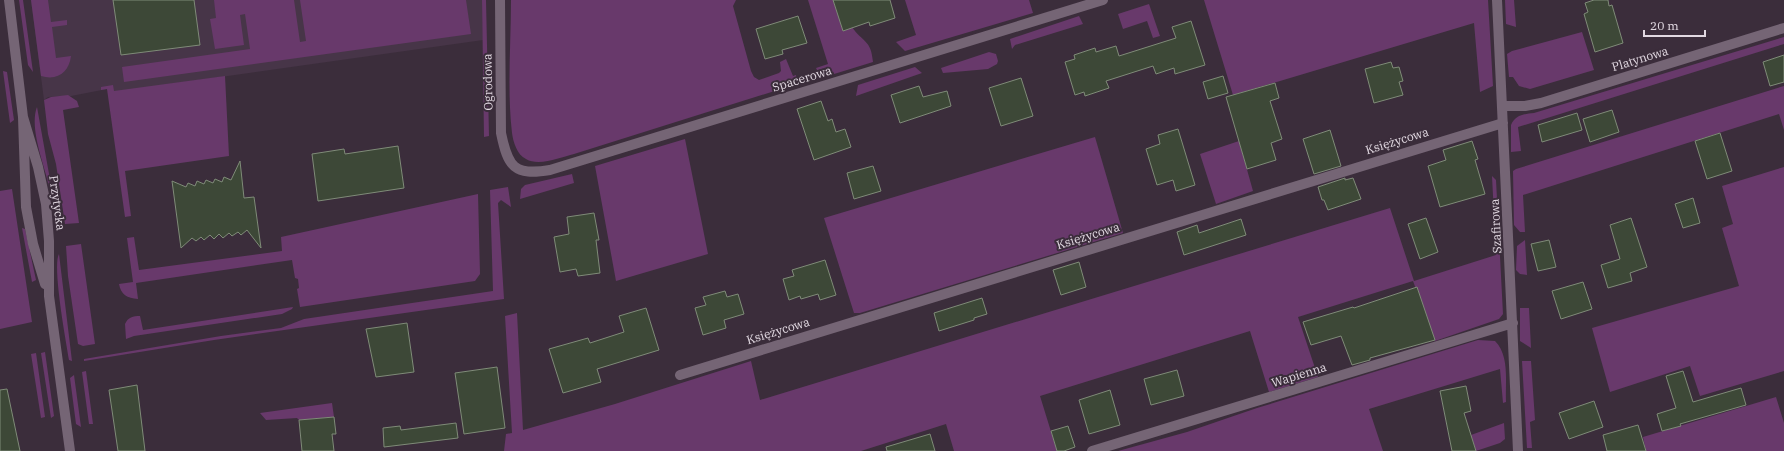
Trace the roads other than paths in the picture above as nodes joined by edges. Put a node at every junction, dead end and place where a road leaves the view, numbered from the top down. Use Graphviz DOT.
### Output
graph roads {
  1 [pos="9,0"];
  2 [pos="500,0"];
  3 [pos="1103,0"];
  4 [pos="1497,0"];
  5 [pos="1784,28"];
  6 [pos="1502,106"];
  7 [pos="23,116"];
  8 [pos="1503,122"];
  9 [pos="510,162"];
  10 [pos="49,296"];
  11 [pos="1513,323"];
  12 [pos="680,375"];
  13 [pos="70,451"];
  14 [pos="1092,451"];
  15 [pos="1518,451"];
  1 -- 7 [label="street, Przytycka"];
  2 -- 9 [label="street, Ogrodowa"];
  3 -- 9 [label="street, Spacerowa"];
  4 -- 6 [label="street, Szafirowa"];
  5 -- 6 [label="street, Platynowa"];
  6 -- 8 [label="street, Szafirowa"];
  7 -- 10 [label="street, Przytycka"];
  7 -- 10 [label="street, Przytycka"];
  8 -- 11 [label="street, Szafirowa"];
  8 -- 12 [label="street, Księżycowa"];
  10 -- 13 [label="street, Przytycka"];
  11 -- 14 [label="street, Wapienna"];
  11 -- 15 [label="street, Szafirowa"];
}
